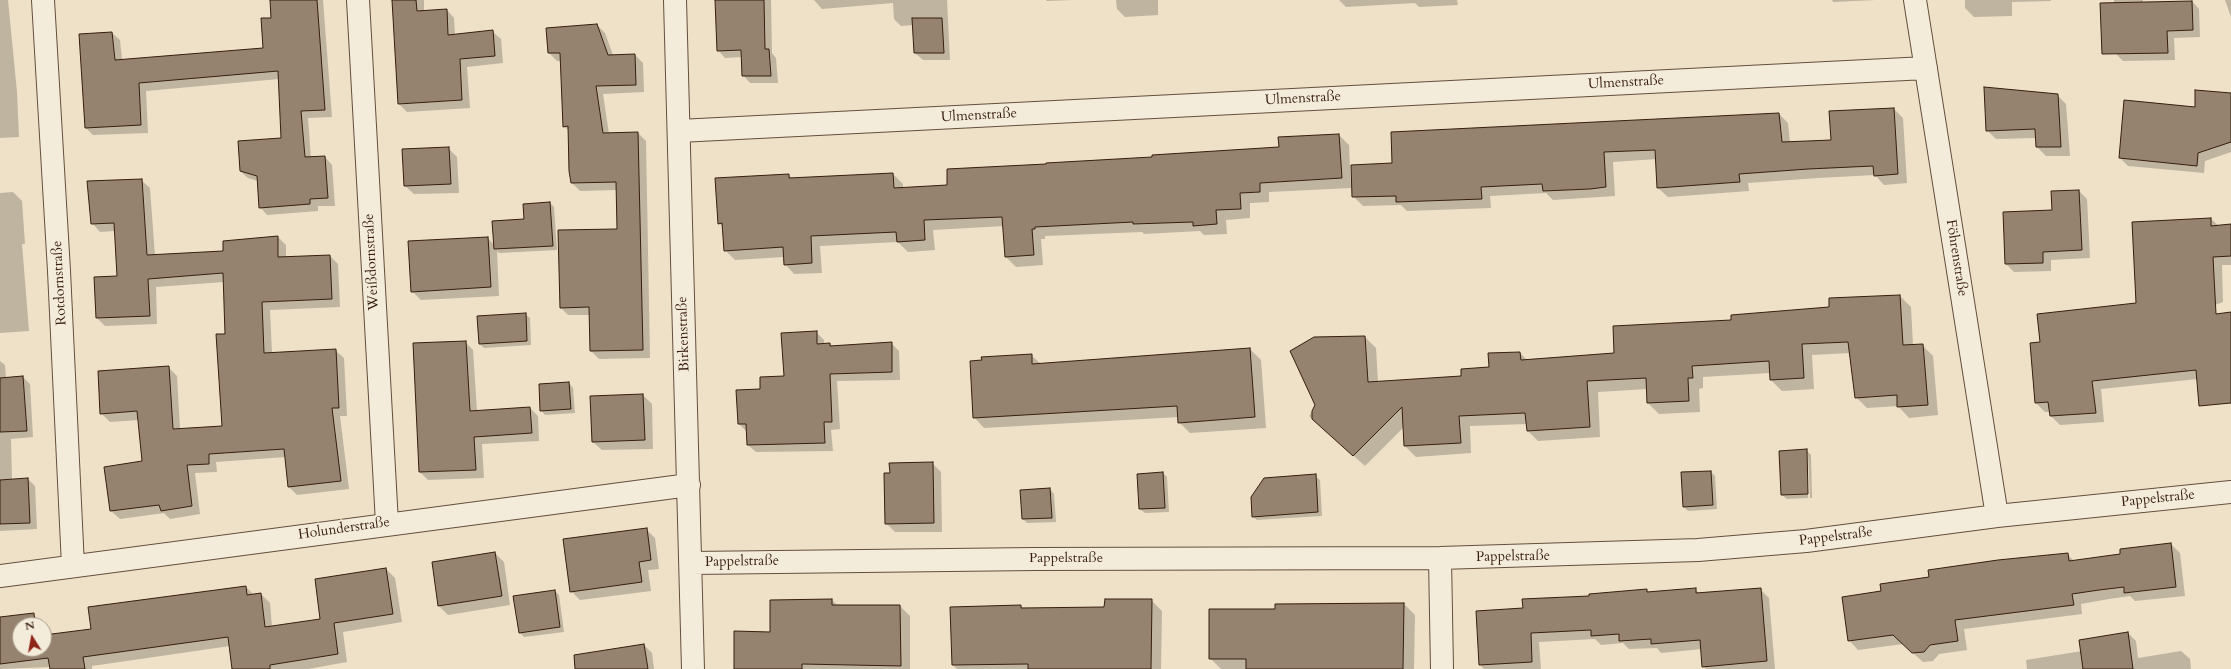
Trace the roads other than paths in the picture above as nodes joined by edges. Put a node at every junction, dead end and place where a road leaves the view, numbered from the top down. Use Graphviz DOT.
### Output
graph roads {
  1 [pos="43,0"];
  2 [pos="358,0"];
  3 [pos="675,0"];
  4 [pos="1915,0"];
  5 [pos="1926,68"];
  6 [pos="679,131"];
  7 [pos="688,485"];
  8 [pos="2231,492"];
  9 [pos="1996,516"];
  10 [pos="387,523"];
  11 [pos="1440,558"];
  12 [pos="691,563"];
  13 [pos="73,566"];
  14 [pos="0,576"];
  15 [pos="694,669"];
  16 [pos="1442,669"];
  1 -- 13 [label="street, Rotdornstraße"];
  2 -- 10 [label="street, Weißdornstraße"];
  3 -- 6 [label="street, Birkenstraße"];
  4 -- 5 [label="street, Föhrenstraße"];
  5 -- 6 [label="street, Ulmenstraße"];
  5 -- 9 [label="street, Föhrenstraße"];
  6 -- 7 [label="street, Birkenstraße"];
  7 -- 10 [label="street, Holunderstraße"];
  7 -- 12 [label="street, Birkenstraße"];
  8 -- 9 [label="street, Pappelstraße"];
  9 -- 11 [label="street, Pappelstraße"];
  10 -- 13 [label="street, Holunderstraße"];
  11 -- 12 [label="street, Pappelstraße"];
  11 -- 16 [label="street"];
  12 -- 15 [label="street, Birkenstraße"];
  13 -- 14 [label="street, Holunderstraße"];
}
